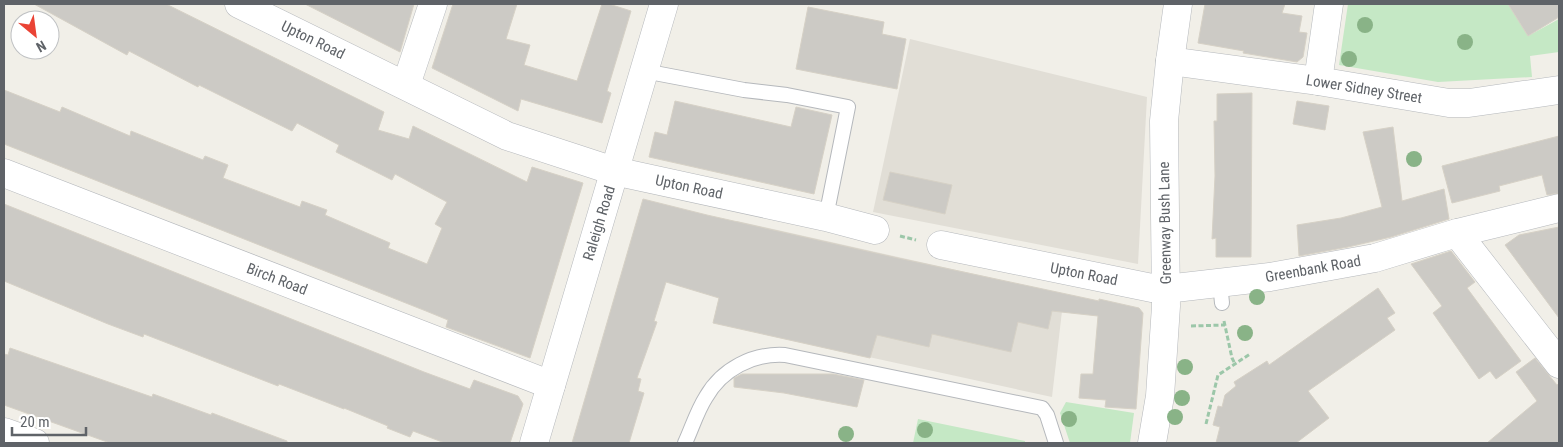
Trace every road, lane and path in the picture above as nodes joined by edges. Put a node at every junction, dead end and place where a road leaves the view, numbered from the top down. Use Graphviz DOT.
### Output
graph roads {
  1 [pos="239,4"];
  2 [pos="433,4"];
  3 [pos="664,4"];
  4 [pos="1178,4"];
  5 [pos="1329,4"];
  6 [pos="1170,60"];
  7 [pos="644,71"];
  8 [pos="1318,81"];
  9 [pos="406,85"];
  10 [pos="1559,90"];
  11 [pos="614,171"];
  12 [pos="4,173"];
  13 [pos="1559,208"];
  14 [pos="826,217"];
  15 [pos="875,230"];
  16 [pos="1458,233"];
  17 [pos="941,245"];
  18 [pos="1166,289"];
  19 [pos="1221,293"];
  20 [pos="1164,324"];
  21 [pos="1225,325"];
  22 [pos="1250,354"];
  23 [pos="1236,364"];
  24 [pos="1559,364"];
  25 [pos="551,385"];
  26 [pos="1206,424"];
  27 [pos="4,432"];
  28 [pos="35,443"];
  29 [pos="534,443"];
  30 [pos="685,443"];
  31 [pos="1056,443"];
  32 [pos="1152,443"];
  1 -- 9 [label="street, Upton Road"];
  2 -- 9 [label="street"];
  3 -- 7 [label="street, Raleigh Road"];
  4 -- 6 [label="street, Greenway Bush Lane"];
  5 -- 8 [label="street"];
  6 -- 8 [label="street, Lower Sidney Street"];
  6 -- 18 [label="street, Greenway Bush Lane"];
  7 -- 11 [label="street, Raleigh Road"];
  7 -- 14 [label="lane"];
  8 -- 10 [label="street, Lower Sidney Street"];
  9 -- 11 [label="street, Upton Road"];
  11 -- 14 [label="street, Upton Road"];
  11 -- 25 [label="street, Raleigh Road"];
  12 -- 25 [label="street, Birch Road"];
  13 -- 16 [label="street, Greenbank Road"];
  14 -- 15 [label="street, Upton Road"];
  15 -- 17 [label="path"];
  16 -- 19 [label="street, Greenbank Road"];
  16 -- 24 [label="street"];
  17 -- 18 [label="street, Upton Road"];
  18 -- 19 [label="street, Greenbank Road"];
  18 -- 20 [label="street, Greenway Bush Lane"];
  19 -- 21 [label="path"];
  20 -- 21 [label="path"];
  20 -- 32 [label="street, Greenway Bush Lane"];
  21 -- 23 [label="path"];
  22 -- 23 [label="path"];
  23 -- 26 [label="path"];
  25 -- 29 [label="street, Raleigh Road"];
  27 -- 28 [label="street"];
  30 -- 31 [label="lane"];
}
